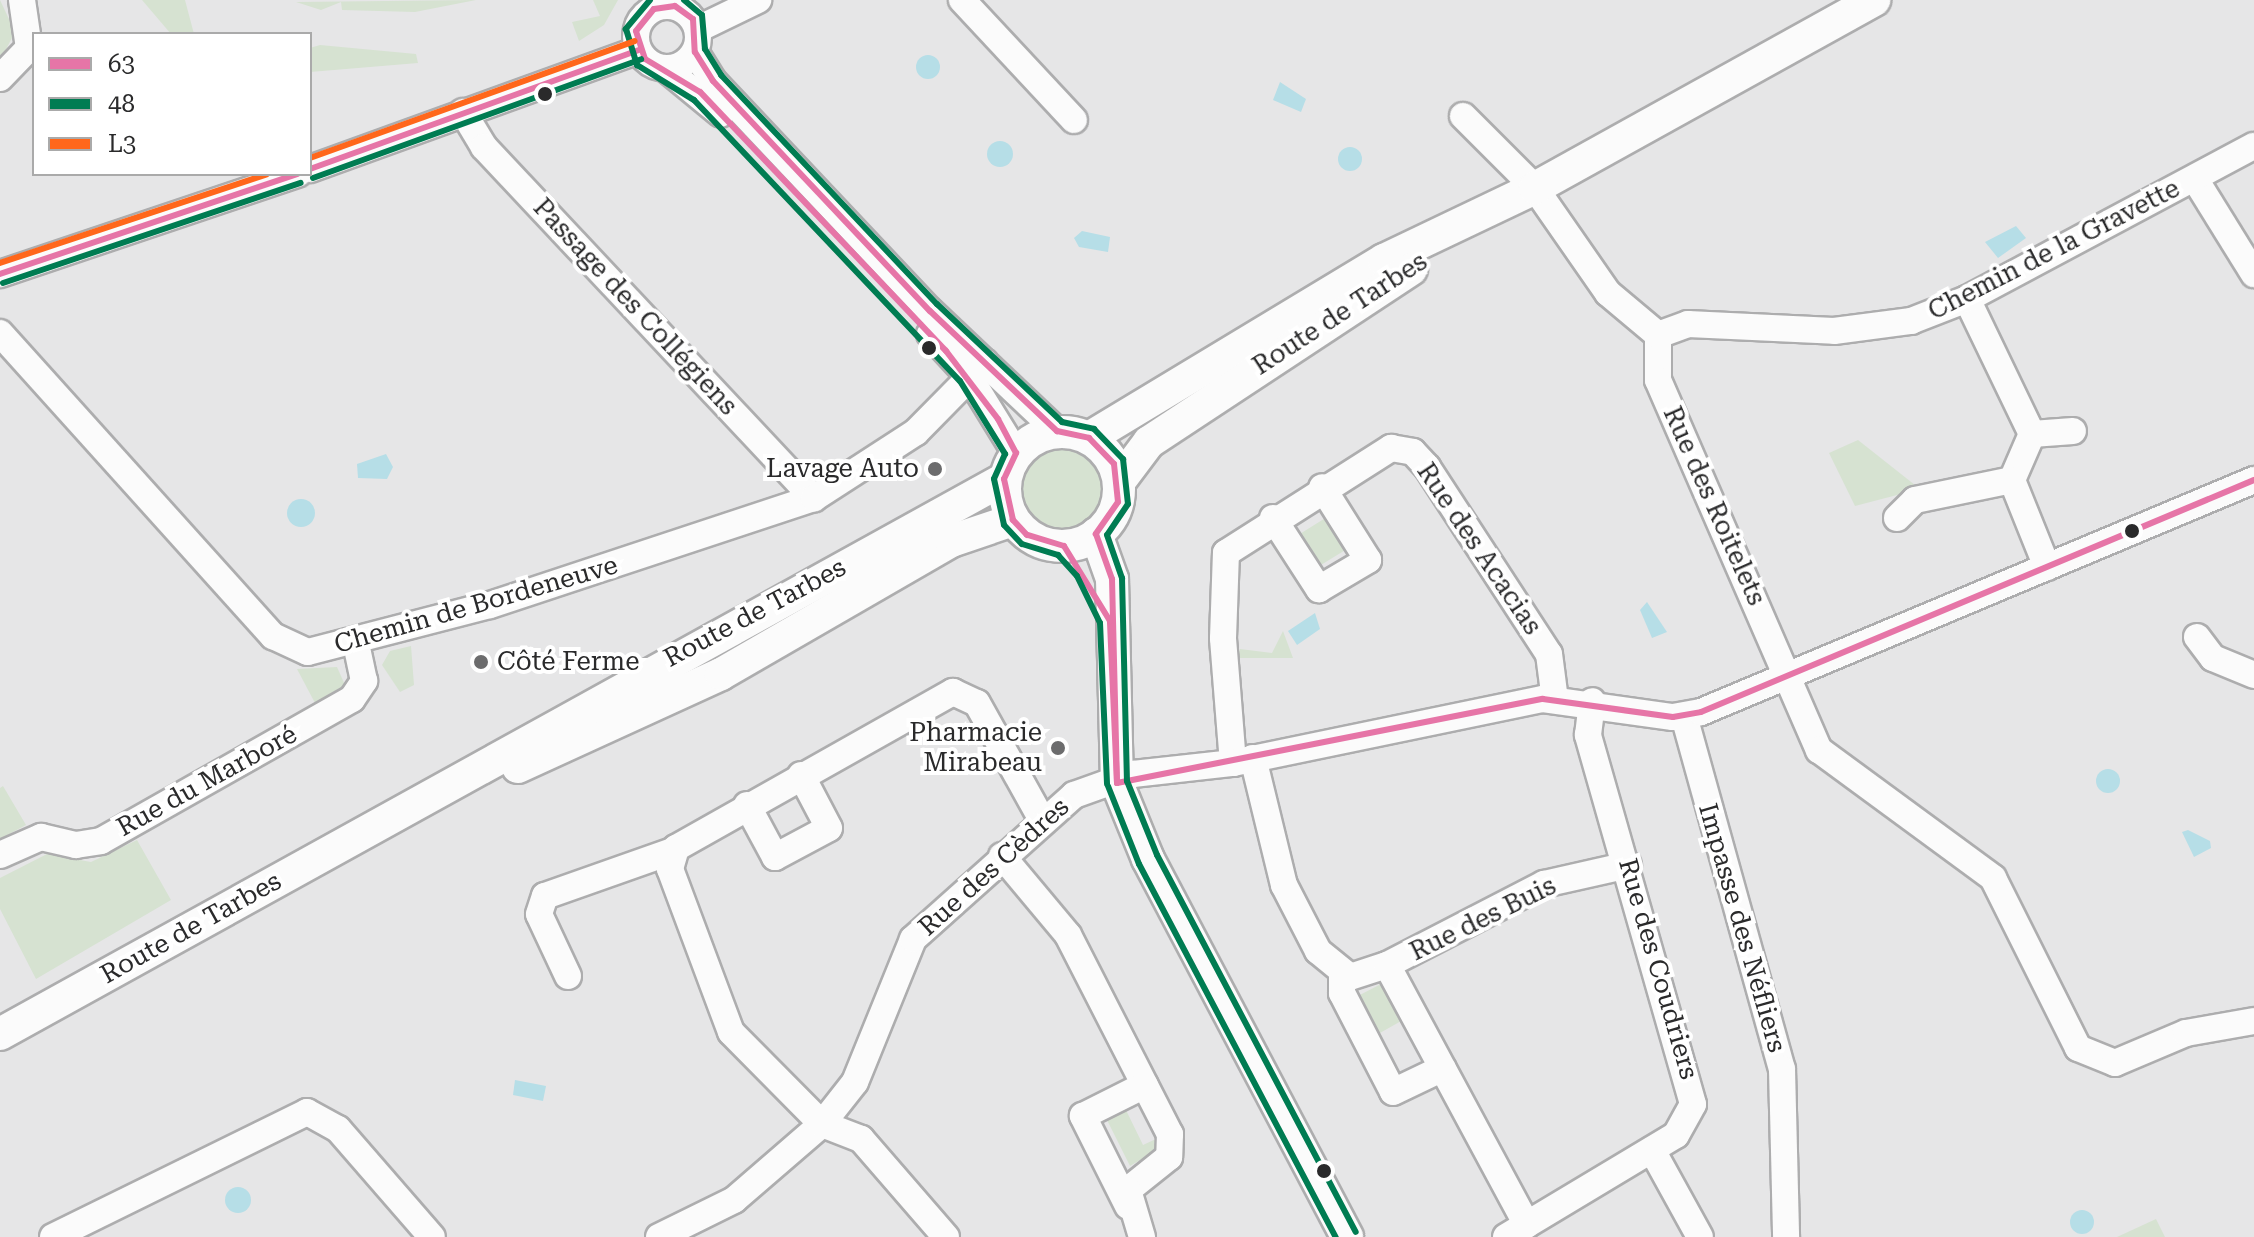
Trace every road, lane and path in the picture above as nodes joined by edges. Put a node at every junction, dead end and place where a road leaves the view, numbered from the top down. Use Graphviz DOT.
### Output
graph roads {
  1 [pos="22,0"];
  2 [pos="758,0"];
  3 [pos="962,0"];
  4 [pos="1874,0"];
  5 [pos="32,36"];
  6 [pos="696,40"];
  7 [pos="638,50"];
  8 [pos="665,68"];
  9 [pos="0,78"];
  10 [pos="463,112"];
  11 [pos="1463,116"];
  12 [pos="1074,120"];
  13 [pos="2254,146"];
  14 [pos="312,168"];
  15 [pos="292,176"];
  16 [pos="2195,179"];
  17 [pos="1535,188"];
  18 [pos="0,274"];
  19 [pos="2254,274"];
  20 [pos="1967,299"];
  21 [pos="0,333"];
  22 [pos="1658,335"];
  23 [pos="977,369"];
  24 [pos="1057,431"];
  25 [pos="2073,431"];
  26 [pos="2032,434"];
  27 [pos="1089,438"];
  28 [pos="1010,466"];
  29 [pos="2012,480"];
  30 [pos="2254,480"];
  31 [pos="1119,482"];
  32 [pos="1322,487"];
  33 [pos="814,498"];
  34 [pos="1273,518"];
  35 [pos="1897,518"];
  36 [pos="1013,520"];
  37 [pos="1096,534"];
  38 [pos="1064,546"];
  39 [pos="2047,567"];
  40 [pos="1110,621"];
  41 [pos="2197,637"];
  42 [pos="356,642"];
  43 [pos="2254,675"];
  44 [pos="1787,676"];
  45 [pos="1574,701"];
  46 [pos="1684,716"];
  47 [pos="1243,760"];
  48 [pos="801,775"];
  49 [pos="1117,783"];
  50 [pos="425,799"];
  51 [pos="747,805"];
  52 [pos="1042,820"];
  53 [pos="673,851"];
  54 [pos="0,855"];
  55 [pos="1002,856"];
  56 [pos="1628,865"];
  57 [pos="1387,965"];
  58 [pos="1342,975"];
  59 [pos="568,976"];
  60 [pos="2254,1021"];
  61 [pos="0,1034"];
  62 [pos="1443,1068"];
  63 [pos="1145,1085"];
  64 [pos="822,1124"];
  65 [pos="1652,1150"];
  66 [pos="1128,1206"];
  67 [pos="1516,1231"];
  68 [pos="53,1237"];
  69 [pos="432,1237"];
  70 [pos="659,1237"];
  71 [pos="946,1237"];
  72 [pos="1142,1237"];
  73 [pos="1347,1237"];
  74 [pos="1700,1237"];
  75 [pos="1786,1237"];
  1 -- 5 [label="street"];
  2 -- 6 [label="street"];
  3 -- 12 [label="street"];
  4 -- 17 [label="main road, Route de Tarbes"];
  5 -- 9 [label="street"];
  6 -- 7 [label="street"];
  6 -- 8 [label="street"];
  6 -- 23 [label="street"];
  7 -- 8 [label="street"];
  7 -- 10 [label="street"];
  8 -- 23 [label="street"];
  10 -- 14 [label="street"];
  10 -- 33 [label="street, Passage des Collégiens"];
  11 -- 17 [label="street"];
  13 -- 16 [label="street, Chemin de la Gravette"];
  15 -- 18 [label="street"];
  16 -- 19 [label="street"];
  16 -- 20 [label="street, Chemin de la Gravette"];
  17 -- 22 [label="street"];
  17 -- 27 [label="main road, Route de Tarbes"];
  17 -- 31 [label="main road, Route de Tarbes"];
  20 -- 22 [label="street, Chemin de la Gravette"];
  20 -- 26 [label="street"];
  21 -- 42 [label="street, Chemin de Bordeneuve"];
  22 -- 44 [label="street, Rue des Roitelets"];
  23 -- 24 [label="street"];
  23 -- 28 [label="street"];
  23 -- 33 [label="street, Chemin de Bordeneuve"];
  24 -- 27 [label="main road"];
  24 -- 28 [label="main road, Route de Tarbes"];
  25 -- 26 [label="street"];
  26 -- 29 [label="street"];
  27 -- 31 [label="main road"];
  28 -- 36 [label="main road"];
  28 -- 50 [label="main road, Route de Tarbes"];
  29 -- 35 [label="street"];
  29 -- 39 [label="street"];
  30 -- 39 [label="street"];
  31 -- 37 [label="main road, Route de Tarbes"];
  32 -- 34 [label="street, Rue des Acacias"];
  32 -- 34 [label="street"];
  32 -- 45 [label="street, Rue des Acacias"];
  33 -- 42 [label="street, Chemin de Bordeneuve"];
  34 -- 47 [label="street, Rue des Acacias"];
  36 -- 38 [label="main road"];
  36 -- 50 [label="main road, Route de Tarbes"];
  37 -- 38 [label="main road"];
  37 -- 40 [label="main road"];
  38 -- 40 [label="main road"];
  39 -- 44 [label="street"];
  40 -- 49 [label="main road"];
  41 -- 43 [label="street"];
  42 -- 54 [label="street, Rue du Marboré"];
  44 -- 46 [label="street"];
  44 -- 60 [label="street, Rue des Roitelets"];
  45 -- 46 [label="street"];
  45 -- 47 [label="street"];
  45 -- 56 [label="street, Rue des Coudriers"];
  46 -- 75 [label="street, Impasse des Néfliers"];
  47 -- 49 [label="street"];
  47 -- 58 [label="street, Rue des Acacias"];
  48 -- 51 [label="street"];
  48 -- 51 [label="street"];
  48 -- 52 [label="street"];
  49 -- 52 [label="street, Rue des Cèdres"];
  49 -- 73 [label="main road"];
  50 -- 61 [label="main road, Route de Tarbes"];
  51 -- 53 [label="street"];
  52 -- 55 [label="street, Rue des Cèdres"];
  53 -- 59 [label="street"];
  53 -- 64 [label="street"];
  55 -- 63 [label="street"];
  55 -- 64 [label="street, Rue des Cèdres"];
  56 -- 57 [label="street, Rue des Buis"];
  56 -- 65 [label="street, Rue des Coudriers"];
  57 -- 58 [label="street, Rue des Buis"];
  57 -- 62 [label="street"];
  58 -- 62 [label="street"];
  62 -- 67 [label="street"];
  63 -- 66 [label="street"];
  63 -- 66 [label="street"];
  64 -- 70 [label="street, Rue des Cèdres"];
  64 -- 71 [label="street"];
  65 -- 67 [label="street, Rue des Coudriers"];
  65 -- 74 [label="street"];
  66 -- 72 [label="street"];
  68 -- 69 [label="street"];
}
